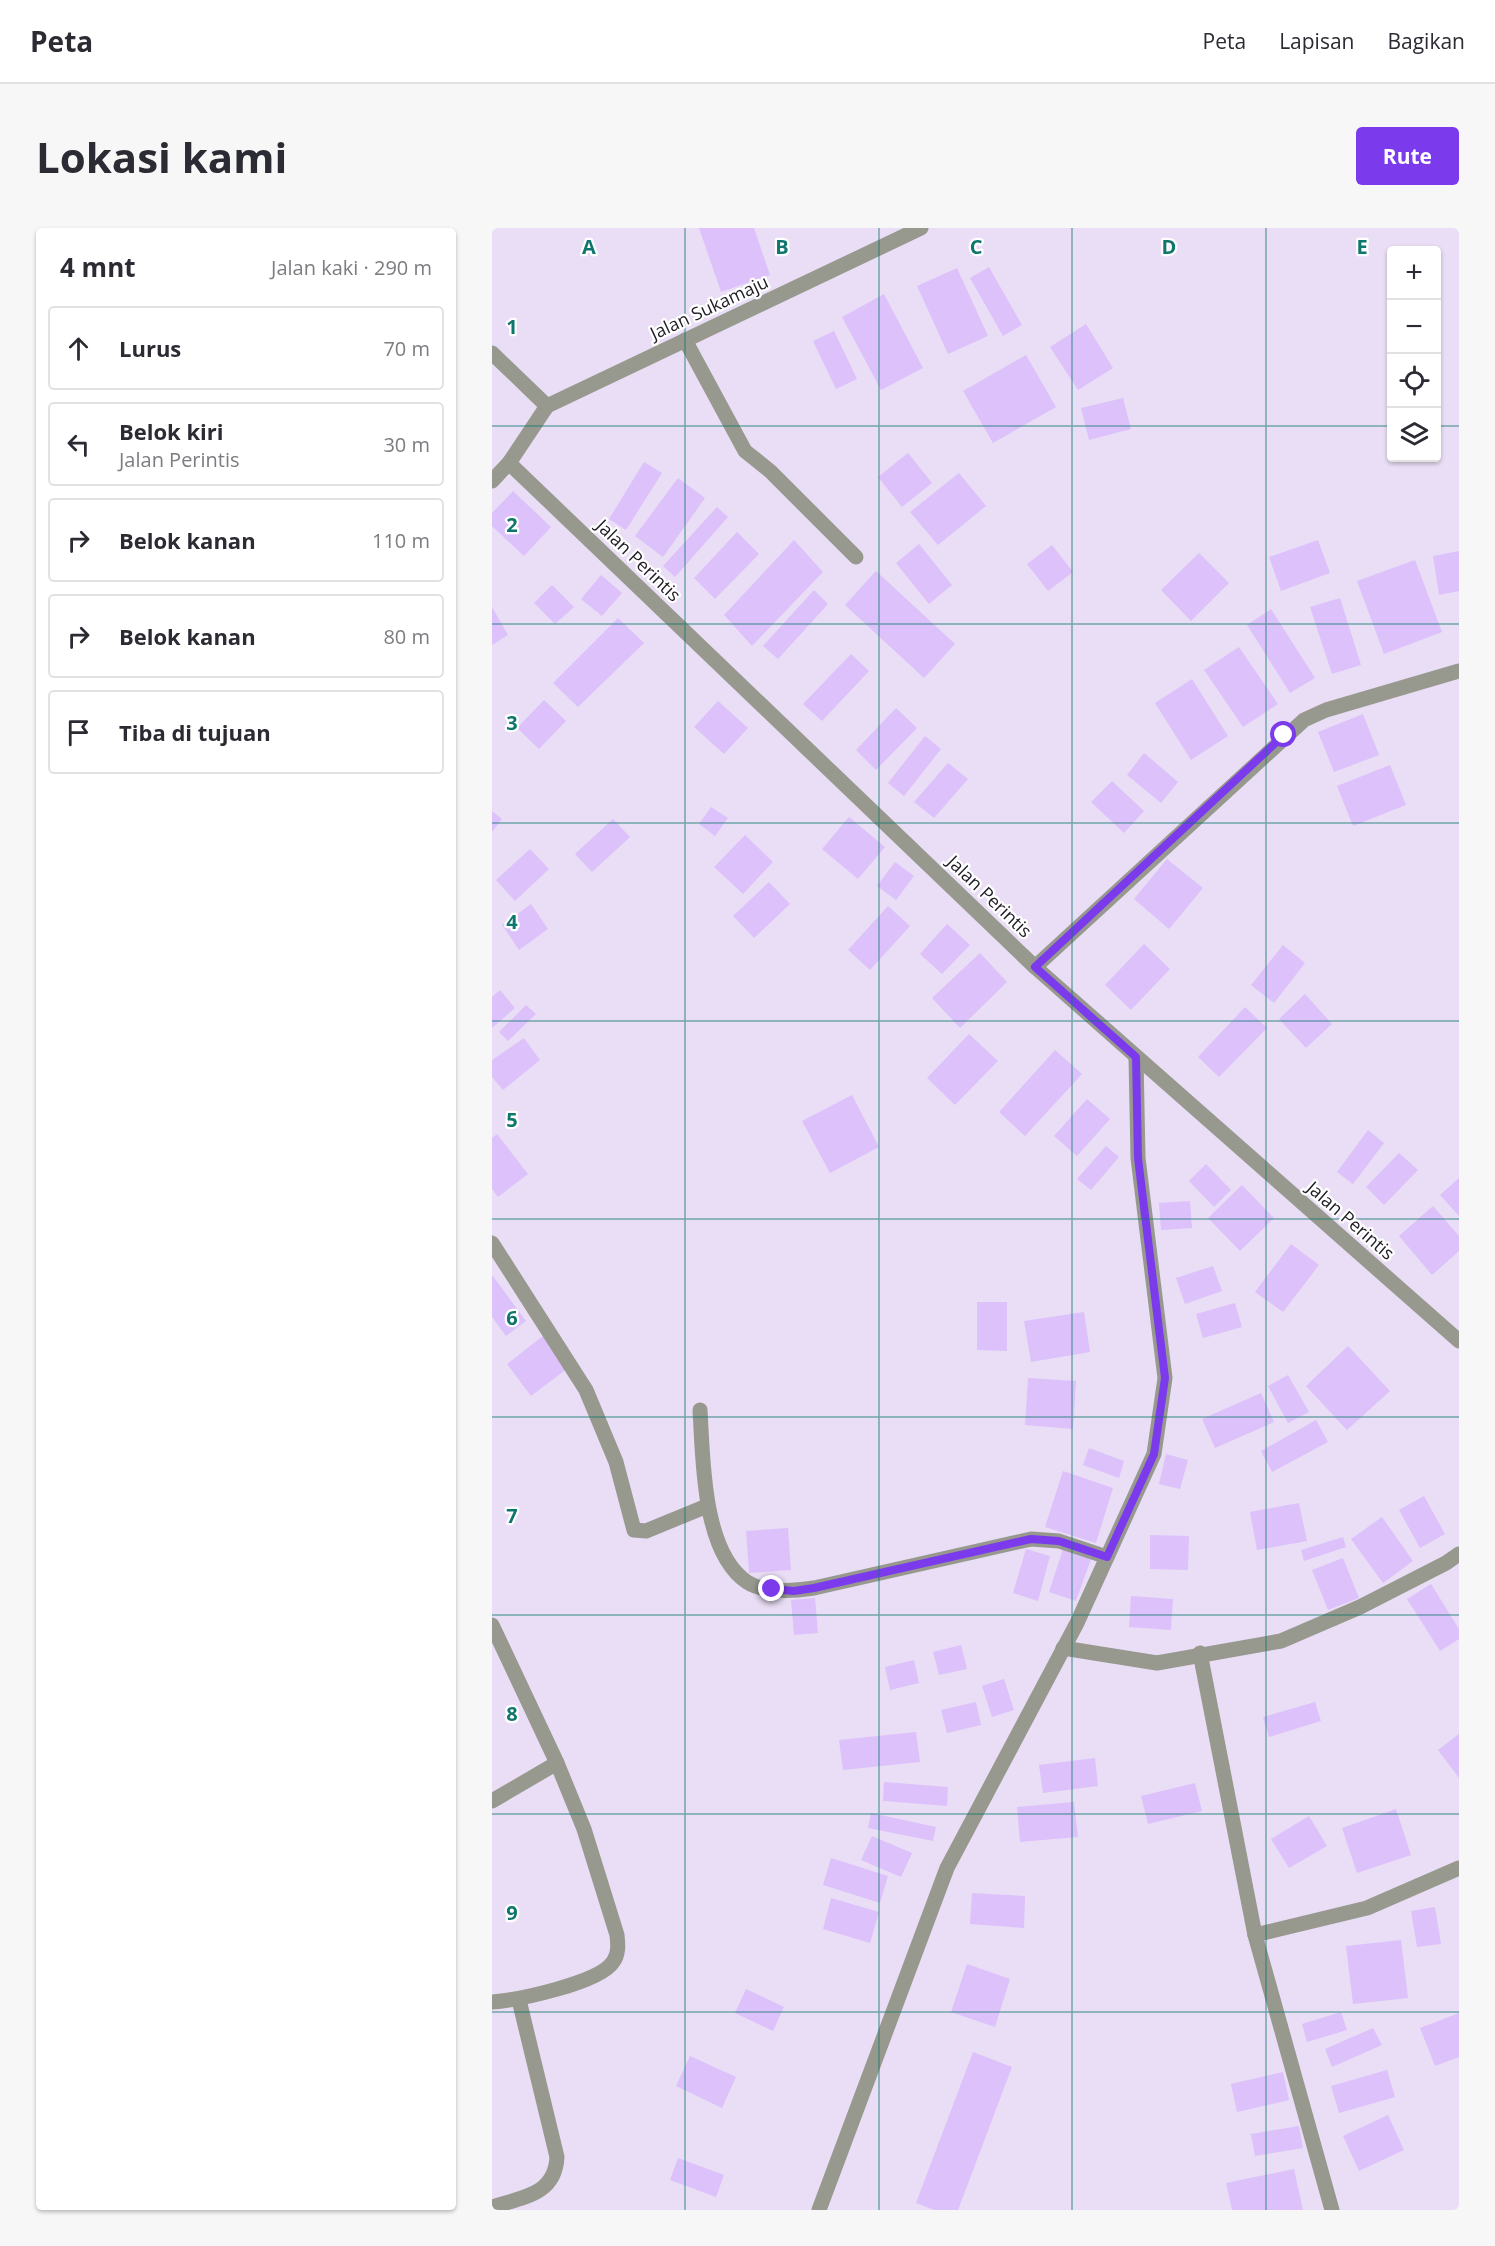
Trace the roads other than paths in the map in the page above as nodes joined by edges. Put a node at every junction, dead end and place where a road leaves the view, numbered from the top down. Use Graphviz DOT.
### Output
graph roads {
  1 [pos="921,228"];
  2 [pos="684,340"];
  3 [pos="492,353"];
  4 [pos="547,406"];
  5 [pos="509,463"];
  6 [pos="492,481"];
  7 [pos="856,557"];
  8 [pos="1459,671"];
  9 [pos="1035,967"];
  10 [pos="1136,1057"];
  11 [pos="492,1243"];
  12 [pos="1459,1341"];
  13 [pos="700,1410"];
  14 [pos="706,1506"];
  15 [pos="1459,1554"];
  16 [pos="1107,1557"];
  17 [pos="492,1625"];
  18 [pos="1063,1648"];
  19 [pos="1200,1653"];
  20 [pos="557,1763"];
  21 [pos="492,1801"];
  22 [pos="1459,1868"];
  23 [pos="1255,1935"];
  24 [pos="519,2000"];
  25 [pos="492,2002"];
  26 [pos="492,2207"];
  27 [pos="819,2210"];
  28 [pos="1332,2210"];
  1 -- 2 [label="street, Jalan Sukamaju"];
  2 -- 4 [label="street, Jalan Sukamaju"];
  2 -- 7 [label="street"];
  3 -- 4 [label="street"];
  4 -- 5 [label="street"];
  5 -- 6 [label="street"];
  5 -- 9 [label="street, Jalan Perintis"];
  8 -- 9 [label="street"];
  9 -- 10 [label="street, Jalan Perintis"];
  10 -- 12 [label="street, Jalan Perintis"];
  10 -- 16 [label="street"];
  11 -- 14 [label="street"];
  13 -- 14 [label="street"];
  14 -- 16 [label="street"];
  15 -- 19 [label="street"];
  16 -- 18 [label="street"];
  17 -- 20 [label="street"];
  18 -- 19 [label="street"];
  18 -- 27 [label="street"];
  19 -- 23 [label="street"];
  20 -- 21 [label="street"];
  20 -- 24 [label="street"];
  22 -- 23 [label="street"];
  23 -- 28 [label="street"];
  24 -- 25 [label="street"];
  24 -- 26 [label="street"];
}
